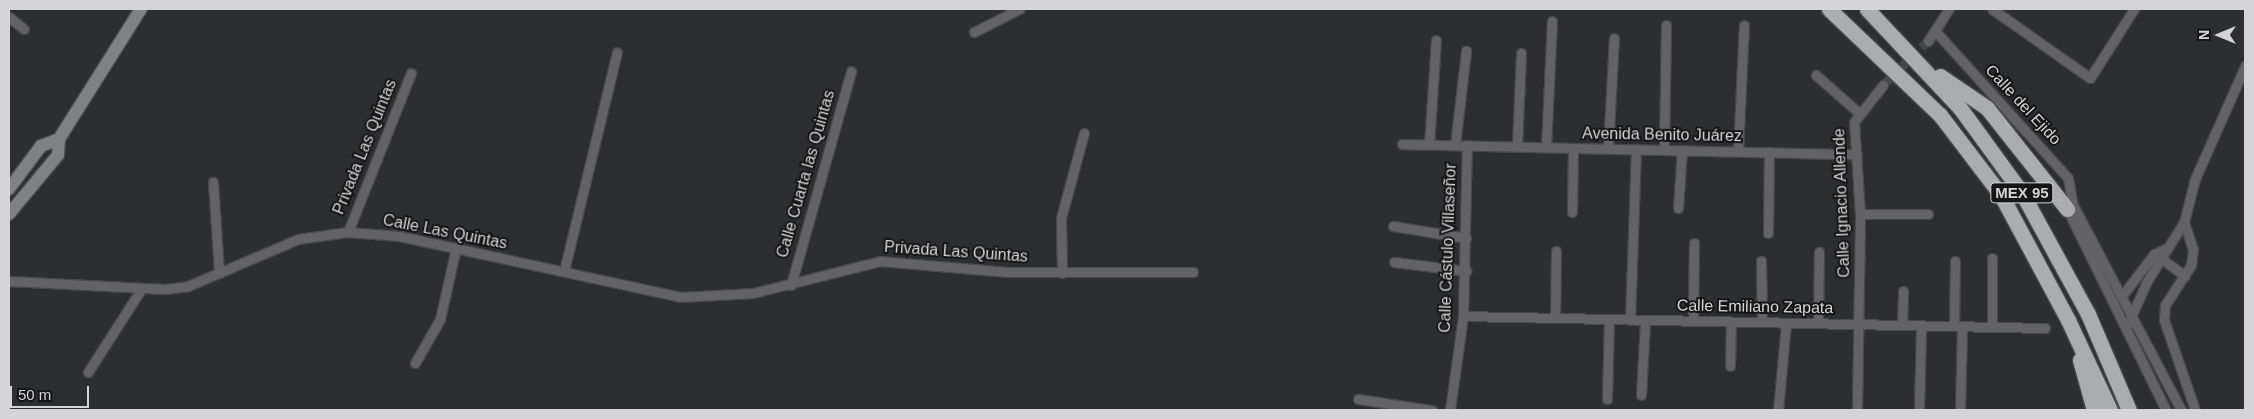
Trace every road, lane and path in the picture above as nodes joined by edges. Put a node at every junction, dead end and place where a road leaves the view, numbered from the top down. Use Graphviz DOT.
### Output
graph roads {
  1 [pos="142,9"];
  2 [pos="1019,9"];
  3 [pos="1829,9"];
  4 [pos="1867,9"];
  5 [pos="1949,9"];
  6 [pos="1992,9"];
  7 [pos="2134,9"];
  8 [pos="9,17"];
  9 [pos="1552,21"];
  10 [pos="1666,25"];
  11 [pos="1744,25"];
  12 [pos="24,29"];
  13 [pos="974,32"];
  14 [pos="1937,34"];
  15 [pos="1614,38"];
  16 [pos="1436,40"];
  17 [pos="1928,41"];
  18 [pos="1466,51"];
  19 [pos="617,52"];
  20 [pos="1521,53"];
  21 [pos="1922,64"];
  22 [pos="2245,66"];
  23 [pos="851,71"];
  24 [pos="411,73"];
  25 [pos="1816,75"];
  26 [pos="1883,85"];
  27 [pos="1858,112"];
  28 [pos="1084,133"];
  29 [pos="59,138"];
  30 [pos="1402,144"];
  31 [pos="1429,145"];
  32 [pos="1455,145"];
  33 [pos="1467,145"];
  34 [pos="1517,146"];
  35 [pos="1546,147"];
  36 [pos="1573,148"];
  37 [pos="1608,148"];
  38 [pos="1636,149"];
  39 [pos="1664,150"];
  40 [pos="1682,150"];
  41 [pos="1738,151"];
  42 [pos="1769,152"];
  43 [pos="1857,154"];
  44 [pos="214,182"];
  45 [pos="9,189"];
  46 [pos="2070,207"];
  47 [pos="1678,208"];
  48 [pos="1572,212"];
  49 [pos="9,214"];
  50 [pos="1860,214"];
  51 [pos="1928,214"];
  52 [pos="2184,222"];
  53 [pos="1393,226"];
  54 [pos="348,232"];
  55 [pos="1768,233"];
  56 [pos="1466,238"];
  57 [pos="1694,243"];
  58 [pos="456,248"];
  59 [pos="2165,249"];
  60 [pos="1556,251"];
  61 [pos="1819,252"];
  62 [pos="2154,254"];
  63 [pos="1992,258"];
  64 [pos="1761,261"];
  65 [pos="1955,261"];
  66 [pos="2163,261"];
  67 [pos="1394,262"];
  68 [pos="564,271"];
  69 [pos="1466,271"];
  70 [pos="1193,272"];
  71 [pos="219,273"];
  72 [pos="1062,273"];
  73 [pos="2185,276"];
  74 [pos="9,281"];
  75 [pos="791,285"];
  76 [pos="140,291"];
  77 [pos="1903,291"];
  78 [pos="2122,294"];
  79 [pos="2117,306"];
  80 [pos="2133,312"];
  81 [pos="1464,316"];
  82 [pos="1555,318"];
  83 [pos="1609,319"];
  84 [pos="1630,320"];
  85 [pos="2068,320"];
  86 [pos="1693,321"];
  87 [pos="1731,322"];
  88 [pos="1762,322"];
  89 [pos="1786,323"];
  90 [pos="1645,324"];
  91 [pos="1818,324"];
  92 [pos="1860,325"];
  93 [pos="1902,325"];
  94 [pos="1922,326"];
  95 [pos="2127,326"];
  96 [pos="1958,327"];
  97 [pos="1992,327"];
  98 [pos="2046,328"];
  99 [pos="415,364"];
  100 [pos="1730,366"];
  101 [pos="88,372"];
  102 [pos="1641,395"];
  103 [pos="1358,399"];
  104 [pos="1607,400"];
  105 [pos="1432,410"];
  106 [pos="1450,410"];
  107 [pos="1778,410"];
  108 [pos="1857,410"];
  109 [pos="1919,410"];
  110 [pos="1960,410"];
  111 [pos="2094,410"];
  112 [pos="2110,410"];
  113 [pos="2129,410"];
  114 [pos="2166,410"];
  115 [pos="2181,410"];
  116 [pos="2195,410"];
  1 -- 29 [label="main road"];
  2 -- 13 [label="street"];
  3 -- 85 [label="highway, MEX 95"];
  4 -- 21 [label="highway, MEX 95"];
  5 -- 14 [label="street"];
  6 -- 7 [label="street"];
  8 -- 12 [label="street"];
  9 -- 35 [label="street"];
  10 -- 39 [label="street"];
  11 -- 41 [label="street"];
  14 -- 17 [label="street"];
  14 -- 46 [label="street, Calle del Ejido"];
  15 -- 37 [label="street"];
  16 -- 31 [label="street"];
  18 -- 32 [label="street"];
  19 -- 68 [label="street"];
  20 -- 34 [label="street"];
  21 -- 46 [label="highway"];
  21 -- 113 [label="highway, MEX 95"];
  22 -- 52 [label="street"];
  23 -- 75 [label="street, Calle Cuarta las Quintas"];
  24 -- 54 [label="street, Privada Las Quintas"];
  25 -- 27 [label="street"];
  26 -- 27 [label="street"];
  27 -- 43 [label="street, Calle Ignacio Allende"];
  28 -- 72 [label="street"];
  29 -- 45 [label="main road"];
  29 -- 49 [label="main road"];
  30 -- 31 [label="street, Avenida Benito Juárez"];
  31 -- 32 [label="street, Avenida Benito Juárez"];
  32 -- 33 [label="street, Avenida Benito Juárez"];
  33 -- 34 [label="street, Avenida Benito Juárez"];
  33 -- 56 [label="street, Calle Cástulo Villaseñor"];
  34 -- 35 [label="street, Avenida Benito Juárez"];
  35 -- 36 [label="street, Avenida Benito Juárez"];
  36 -- 37 [label="street, Avenida Benito Juárez"];
  36 -- 48 [label="street"];
  37 -- 38 [label="street, Avenida Benito Juárez"];
  38 -- 39 [label="street, Avenida Benito Juárez"];
  38 -- 84 [label="street"];
  39 -- 40 [label="street, Avenida Benito Juárez"];
  40 -- 41 [label="street, Avenida Benito Juárez"];
  40 -- 47 [label="street"];
  41 -- 42 [label="street, Avenida Benito Juárez"];
  42 -- 43 [label="street, Avenida Benito Juárez"];
  42 -- 55 [label="street"];
  43 -- 50 [label="street, Calle Ignacio Allende"];
  44 -- 71 [label="street"];
  46 -- 78 [label="street"];
  46 -- 79 [label="street"];
  50 -- 51 [label="street"];
  50 -- 92 [label="street, Calle Ignacio Allende"];
  52 -- 59 [label="street"];
  52 -- 73 [label="street"];
  53 -- 56 [label="street"];
  54 -- 58 [label="street, Calle Las Quintas"];
  54 -- 71 [label="street, Calle Las Quintas"];
  56 -- 69 [label="street, Calle Cástulo Villaseñor"];
  57 -- 86 [label="street"];
  58 -- 68 [label="street, Calle Las Quintas"];
  58 -- 99 [label="street"];
  59 -- 62 [label="street"];
  59 -- 66 [label="street"];
  60 -- 82 [label="street"];
  61 -- 91 [label="street"];
  62 -- 66 [label="street"];
  62 -- 78 [label="street"];
  63 -- 97 [label="street"];
  64 -- 88 [label="street"];
  65 -- 96 [label="street"];
  66 -- 73 [label="street"];
  66 -- 80 [label="street"];
  67 -- 69 [label="street"];
  68 -- 75 [label="street, Calle Las Quintas"];
  69 -- 81 [label="street, Calle Cástulo Villaseñor"];
  70 -- 72 [label="street, Privada Las Quintas"];
  71 -- 76 [label="street, Calle Las Quintas"];
  72 -- 75 [label="street, Privada Las Quintas"];
  73 -- 116 [label="street"];
  74 -- 76 [label="street, Calle Las Quintas"];
  76 -- 101 [label="street"];
  77 -- 93 [label="street"];
  78 -- 79 [label="street"];
  78 -- 80 [label="street"];
  79 -- 95 [label="street"];
  80 -- 95 [label="street"];
  80 -- 115 [label="street"];
  81 -- 82 [label="street, Calle Emiliano Zapata"];
  81 -- 106 [label="street, Calle Cástulo Villaseñor"];
  82 -- 83 [label="street, Calle Emiliano Zapata"];
  83 -- 84 [label="street, Calle Emiliano Zapata"];
  83 -- 104 [label="street"];
  84 -- 90 [label="street, Calle Emiliano Zapata"];
  85 -- 111 [label="highway"];
  85 -- 112 [label="highway, MEX 95"];
  86 -- 87 [label="street, Calle Emiliano Zapata"];
  86 -- 90 [label="street, Calle Emiliano Zapata"];
  87 -- 88 [label="street, Calle Emiliano Zapata"];
  87 -- 100 [label="street"];
  88 -- 89 [label="street, Calle Emiliano Zapata"];
  89 -- 91 [label="street, Calle Emiliano Zapata"];
  89 -- 107 [label="street"];
  90 -- 102 [label="street"];
  91 -- 92 [label="street, Calle Emiliano Zapata"];
  92 -- 93 [label="street, Calle Emiliano Zapata"];
  92 -- 108 [label="street, Calle Ignacio Allende"];
  93 -- 94 [label="street, Calle Emiliano Zapata"];
  94 -- 96 [label="street, Calle Emiliano Zapata"];
  94 -- 109 [label="street"];
  95 -- 114 [label="street"];
  96 -- 97 [label="street, Calle Emiliano Zapata"];
  96 -- 110 [label="street"];
  97 -- 98 [label="street, Calle Emiliano Zapata"];
  103 -- 105 [label="street"];
}
